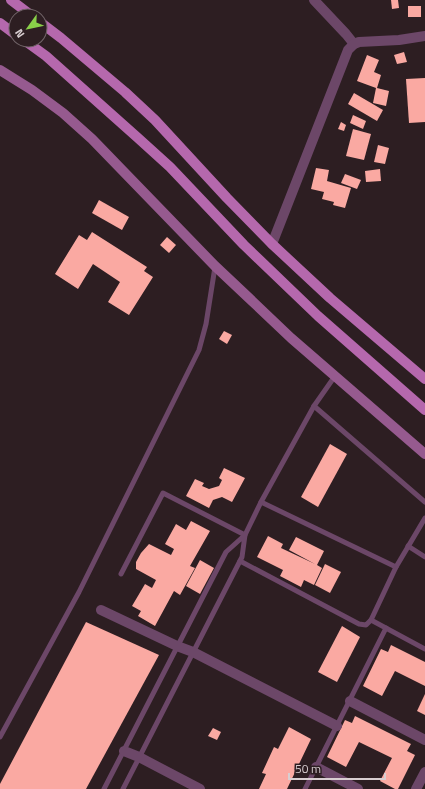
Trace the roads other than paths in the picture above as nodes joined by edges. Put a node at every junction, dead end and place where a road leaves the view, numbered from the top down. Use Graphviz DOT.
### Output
graph roads {
  1 [pos="10,0"];
  2 [pos="314,0"];
  3 [pos="21,8"];
  4 [pos="48,28"];
  5 [pos="425,36"];
  6 [pos="354,44"];
  7 [pos="35,48"];
  8 [pos="0,70"];
  9 [pos="272,244"];
  10 [pos="215,266"];
  11 [pos="335,376"];
  12 [pos="425,379"];
  13 [pos="314,406"];
  14 [pos="425,410"];
  15 [pos="425,454"];
  16 [pos="261,502"];
  17 [pos="425,502"];
  18 [pos="425,518"];
  19 [pos="245,535"];
  20 [pos="408,546"];
  21 [pos="425,557"];
  22 [pos="240,561"];
  23 [pos="396,567"];
  24 [pos="121,574"];
  25 [pos="101,610"];
  26 [pos="371,620"];
  27 [pos="386,628"];
  28 [pos="178,646"];
  29 [pos="425,649"];
  30 [pos="193,652"];
  31 [pos="350,701"];
  32 [pos="337,726"];
  33 [pos="0,737"];
  34 [pos="425,740"];
  35 [pos="124,751"];
  36 [pos="139,757"];
  37 [pos="316,767"];
  38 [pos="425,772"];
  39 [pos="104,789"];
  40 [pos="123,789"];
  41 [pos="200,789"];
  42 [pos="305,789"];
  43 [pos="358,789"];
  44 [pos="416,789"];
  1 -- 3 [label="main road"];
  2 -- 6 [label="street"];
  4 -- 9 [label="main road"];
  5 -- 6 [label="street"];
  6 -- 9 [label="street"];
  7 -- 14 [label="main road"];
  8 -- 10 [label="main road"];
  9 -- 12 [label="main road"];
  10 -- 11 [label="main road"];
  10 -- 33 [label="lane"];
  11 -- 13 [label="lane"];
  11 -- 15 [label="main road"];
  13 -- 16 [label="lane"];
  13 -- 17 [label="lane"];
  16 -- 19 [label="lane"];
  16 -- 23 [label="lane"];
  18 -- 20 [label="lane"];
  19 -- 22 [label="lane"];
  19 -- 24 [label="lane"];
  19 -- 28 [label="lane"];
  20 -- 21 [label="lane"];
  20 -- 23 [label="lane"];
  22 -- 26 [label="lane"];
  22 -- 30 [label="lane"];
  23 -- 26 [label="lane"];
  25 -- 28 [label="street"];
  26 -- 27 [label="lane"];
  27 -- 29 [label="lane"];
  27 -- 31 [label="lane"];
  28 -- 30 [label="street"];
  28 -- 35 [label="lane"];
  30 -- 32 [label="street"];
  30 -- 36 [label="lane"];
  31 -- 32 [label="lane"];
  31 -- 34 [label="street"];
  32 -- 37 [label="lane"];
  35 -- 36 [label="street"];
  35 -- 39 [label="lane"];
  36 -- 40 [label="lane"];
  36 -- 41 [label="street"];
  37 -- 42 [label="lane"];
  37 -- 43 [label="street"];
  38 -- 44 [label="street"];
}
